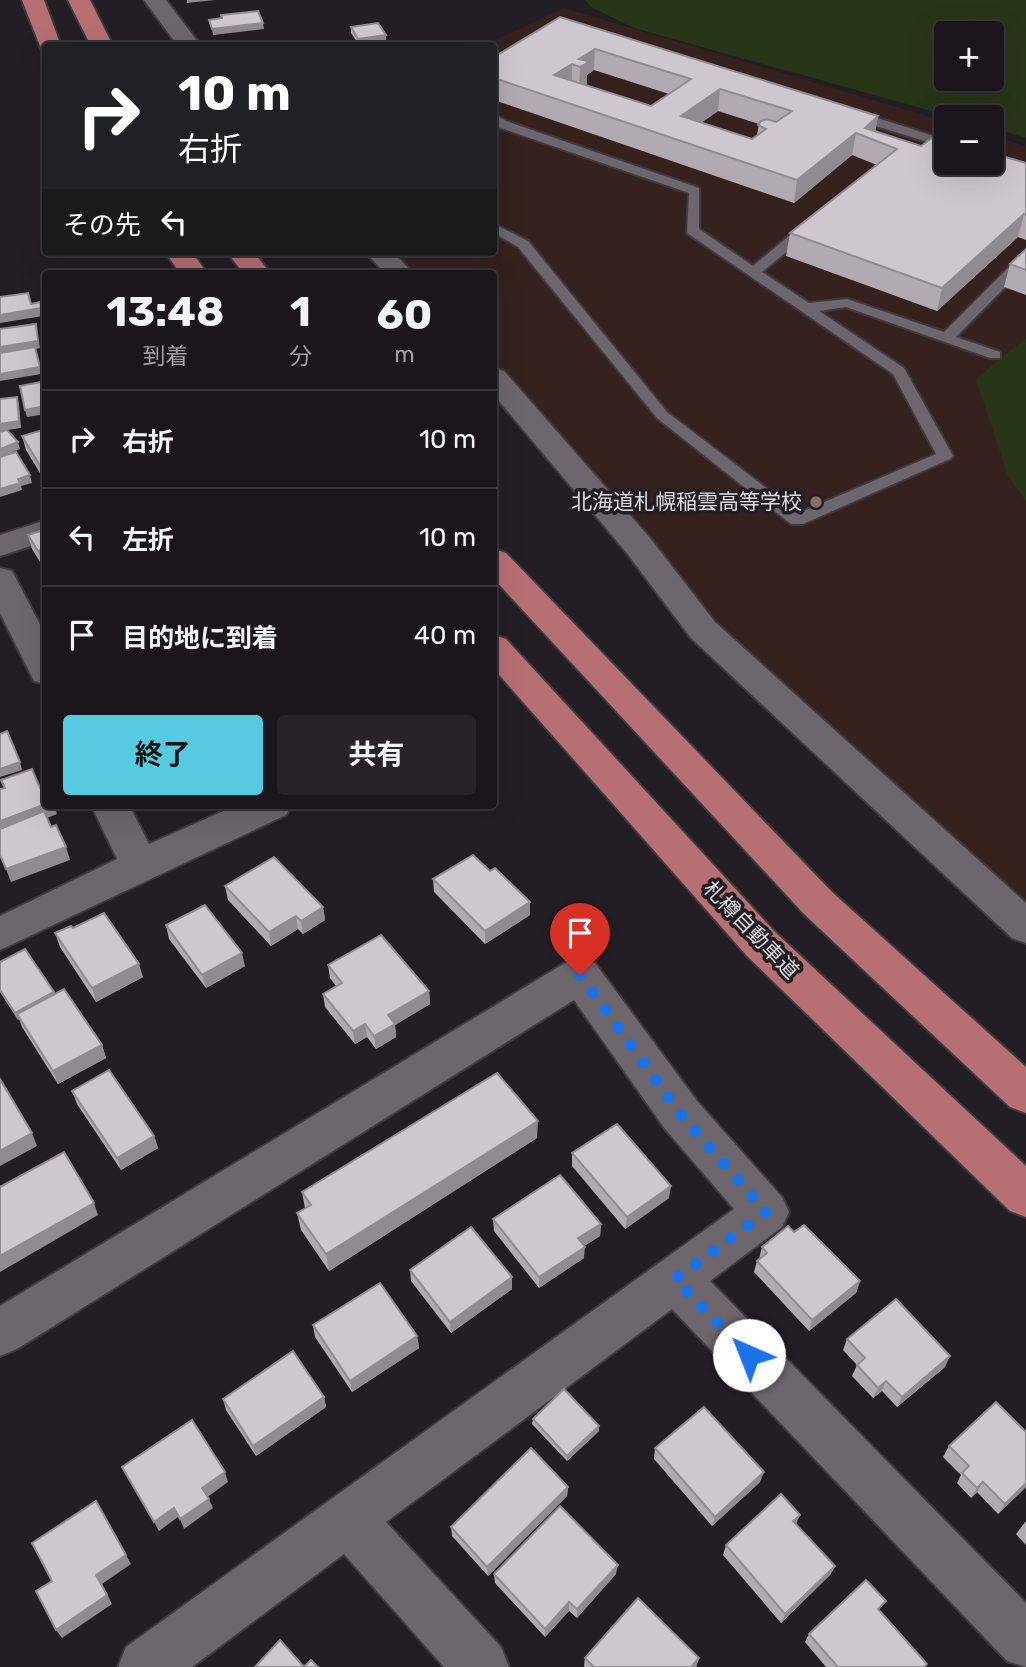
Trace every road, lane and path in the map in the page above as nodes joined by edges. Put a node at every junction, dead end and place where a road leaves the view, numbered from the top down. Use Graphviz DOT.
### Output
graph roads {
  1 [pos="33,0"];
  2 [pos="79,0"];
  3 [pos="155,0"];
  4 [pos="49,42"];
  5 [pos="100,42"];
  6 [pos="187,42"];
  7 [pos="840,110"];
  8 [pos="497,120"];
  9 [pos="934,140"];
  10 [pos="818,218"];
  11 [pos="497,230"];
  12 [pos="181,256"];
  13 [pos="243,256"];
  14 [pos="382,256"];
  15 [pos="1026,258"];
  16 [pos="192,270"];
  17 [pos="255,270"];
  18 [pos="397,270"];
  19 [pos="754,272"];
  20 [pos="806,308"];
  21 [pos="947,338"];
  22 [pos="995,355"];
  23 [pos="497,380"];
  24 [pos="42,531"];
  25 [pos="0,546"];
  26 [pos="497,562"];
  27 [pos="0,579"];
  28 [pos="497,650"];
  29 [pos="42,664"];
  30 [pos="112,809"];
  31 [pos="264,809"];
  32 [pos="140,866"];
  33 [pos="1026,927"];
  34 [pos="0,934"];
  35 [pos="1026,1094"];
  36 [pos="1026,1196"];
  37 [pos="675,1279"];
  38 [pos="0,1333"];
  39 [pos="348,1519"];
  40 [pos="1026,1642"];
  41 [pos="146,1667"];
  42 [pos="481,1667"];
  1 -- 4 [label="highway"];
  2 -- 5 [label="highway"];
  3 -- 6 [label="street"];
  7 -- 9 [label="lane"];
  8 -- 19 [label="lane"];
  10 -- 19 [label="lane"];
  11 -- 20 [label="lane"];
  12 -- 16 [label="highway"];
  13 -- 17 [label="highway"];
  14 -- 18 [label="street"];
  15 -- 21 [label="lane"];
  19 -- 20 [label="lane"];
  20 -- 21 [label="lane"];
  21 -- 22 [label="lane"];
  23 -- 33 [label="street"];
  24 -- 25 [label="street"];
  26 -- 35 [label="highway"];
  27 -- 29 [label="street"];
  28 -- 36 [label="highway, 札樽自動車道"];
  30 -- 32 [label="street"];
  31 -- 32 [label="street"];
  32 -- 34 [label="street"];
  37 -- 38 [label="street"];
  37 -- 39 [label="street"];
  37 -- 40 [label="street"];
  39 -- 41 [label="street"];
  39 -- 42 [label="street"];
}
